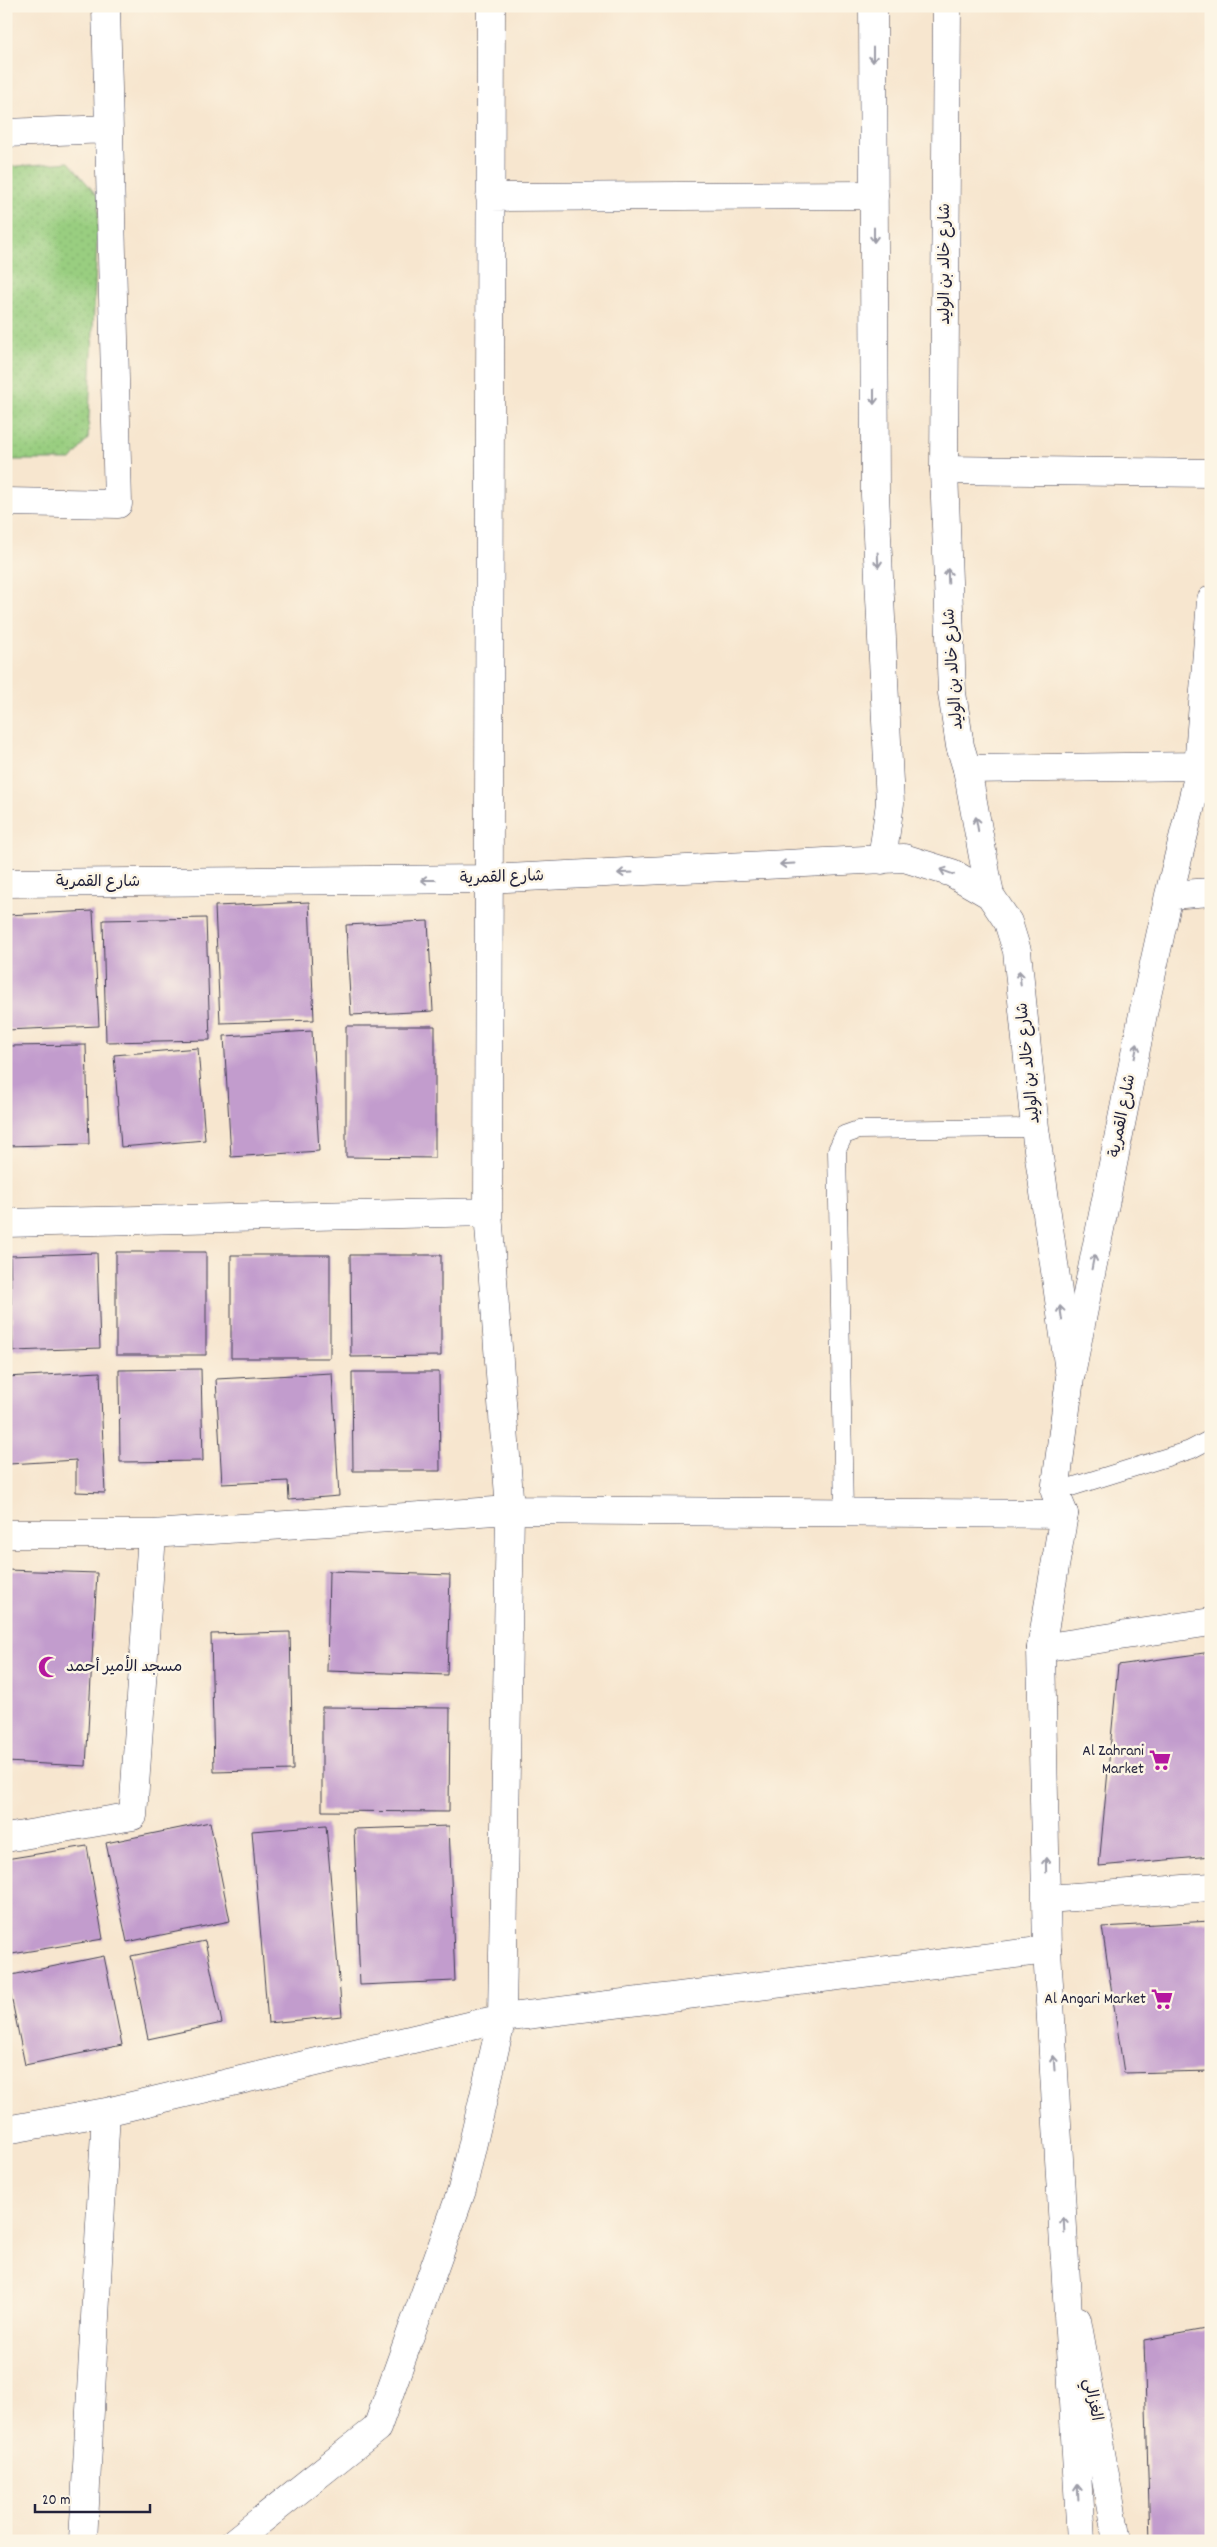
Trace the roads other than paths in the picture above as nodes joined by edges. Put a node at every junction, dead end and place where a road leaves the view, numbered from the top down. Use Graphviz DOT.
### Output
graph roads {
  1 [pos="106,6"];
  2 [pos="491,6"];
  3 [pos="873,6"];
  4 [pos="947,6"];
  5 [pos="108,129"];
  6 [pos="6,133"];
  7 [pos="874,195"];
  8 [pos="490,197"];
  9 [pos="944,470"];
  10 [pos="1211,473"];
  11 [pos="6,502"];
  12 [pos="1211,600"];
  13 [pos="967,769"];
  14 [pos="1202,775"];
  15 [pos="882,860"];
  16 [pos="488,879"];
  17 [pos="6,882"];
  18 [pos="1211,892"];
  19 [pos="1169,894"];
  20 [pos="990,896"];
  21 [pos="1035,1128"];
  22 [pos="488,1212"];
  23 [pos="6,1223"];
  24 [pos="1070,1378"];
  25 [pos="1211,1439"];
  26 [pos="1059,1503"];
  27 [pos="510,1510"];
  28 [pos="844,1512"];
  29 [pos="6,1534"];
  30 [pos="152,1534"];
  31 [pos="1211,1622"];
  32 [pos="1042,1648"];
  33 [pos="6,1838"];
  34 [pos="1211,1887"];
  35 [pos="1047,1899"];
  36 [pos="1047,1950"];
  37 [pos="502,2018"];
  38 [pos="106,2112"];
  39 [pos="6,2130"];
  40 [pos="1066,2259"];
  41 [pos="83,2541"];
  42 [pos="235,2541"];
  43 [pos="1081,2541"];
  44 [pos="1117,2541"];
  1 -- 5 [label="street"];
  2 -- 8 [label="street"];
  3 -- 7 [label="street, one-way"];
  4 -- 9 [label="street, شارع خالد بن الوليد"];
  5 -- 6 [label="street"];
  5 -- 11 [label="street"];
  7 -- 8 [label="street"];
  7 -- 15 [label="street, one-way"];
  8 -- 16 [label="street"];
  9 -- 10 [label="street"];
  13 -- 9 [label="street, شارع خالد بن الوليد, one-way"];
  12 -- 14 [label="street, شارع القمرية"];
  13 -- 14 [label="street"];
  20 -- 13 [label="street, شارع خالد بن الوليد, one-way"];
  14 -- 19 [label="street, شارع القمرية"];
  15 -- 16 [label="street, شارع القمرية, one-way"];
  20 -- 15 [label="street, شارع القمرية, one-way"];
  16 -- 17 [label="street, شارع القمرية, one-way"];
  16 -- 22 [label="street"];
  18 -- 19 [label="street"];
  24 -- 19 [label="street, شارع القمرية, one-way"];
  21 -- 20 [label="street, شارع خالد بن الوليد, one-way"];
  24 -- 21 [label="street, شارع خالد بن الوليد, one-way"];
  21 -- 28 [label="lane"];
  22 -- 23 [label="street"];
  22 -- 27 [label="street"];
  24 -- 26 [label="street"];
  25 -- 26 [label="lane"];
  26 -- 28 [label="street"];
  26 -- 32 [label="street"];
  27 -- 28 [label="street"];
  27 -- 30 [label="street"];
  27 -- 37 [label="street"];
  29 -- 30 [label="street"];
  30 -- 33 [label="street"];
  31 -- 32 [label="street"];
  35 -- 32 [label="street, one-way"];
  34 -- 35 [label="street"];
  35 -- 36 [label="street"];
  36 -- 37 [label="street"];
  40 -- 36 [label="street, one-way"];
  37 -- 38 [label="street"];
  37 -- 42 [label="street"];
  38 -- 39 [label="street"];
  38 -- 41 [label="street"];
  43 -- 40 [label="street, one-way"];
  40 -- 44 [label="street, الغزالي"];
}
